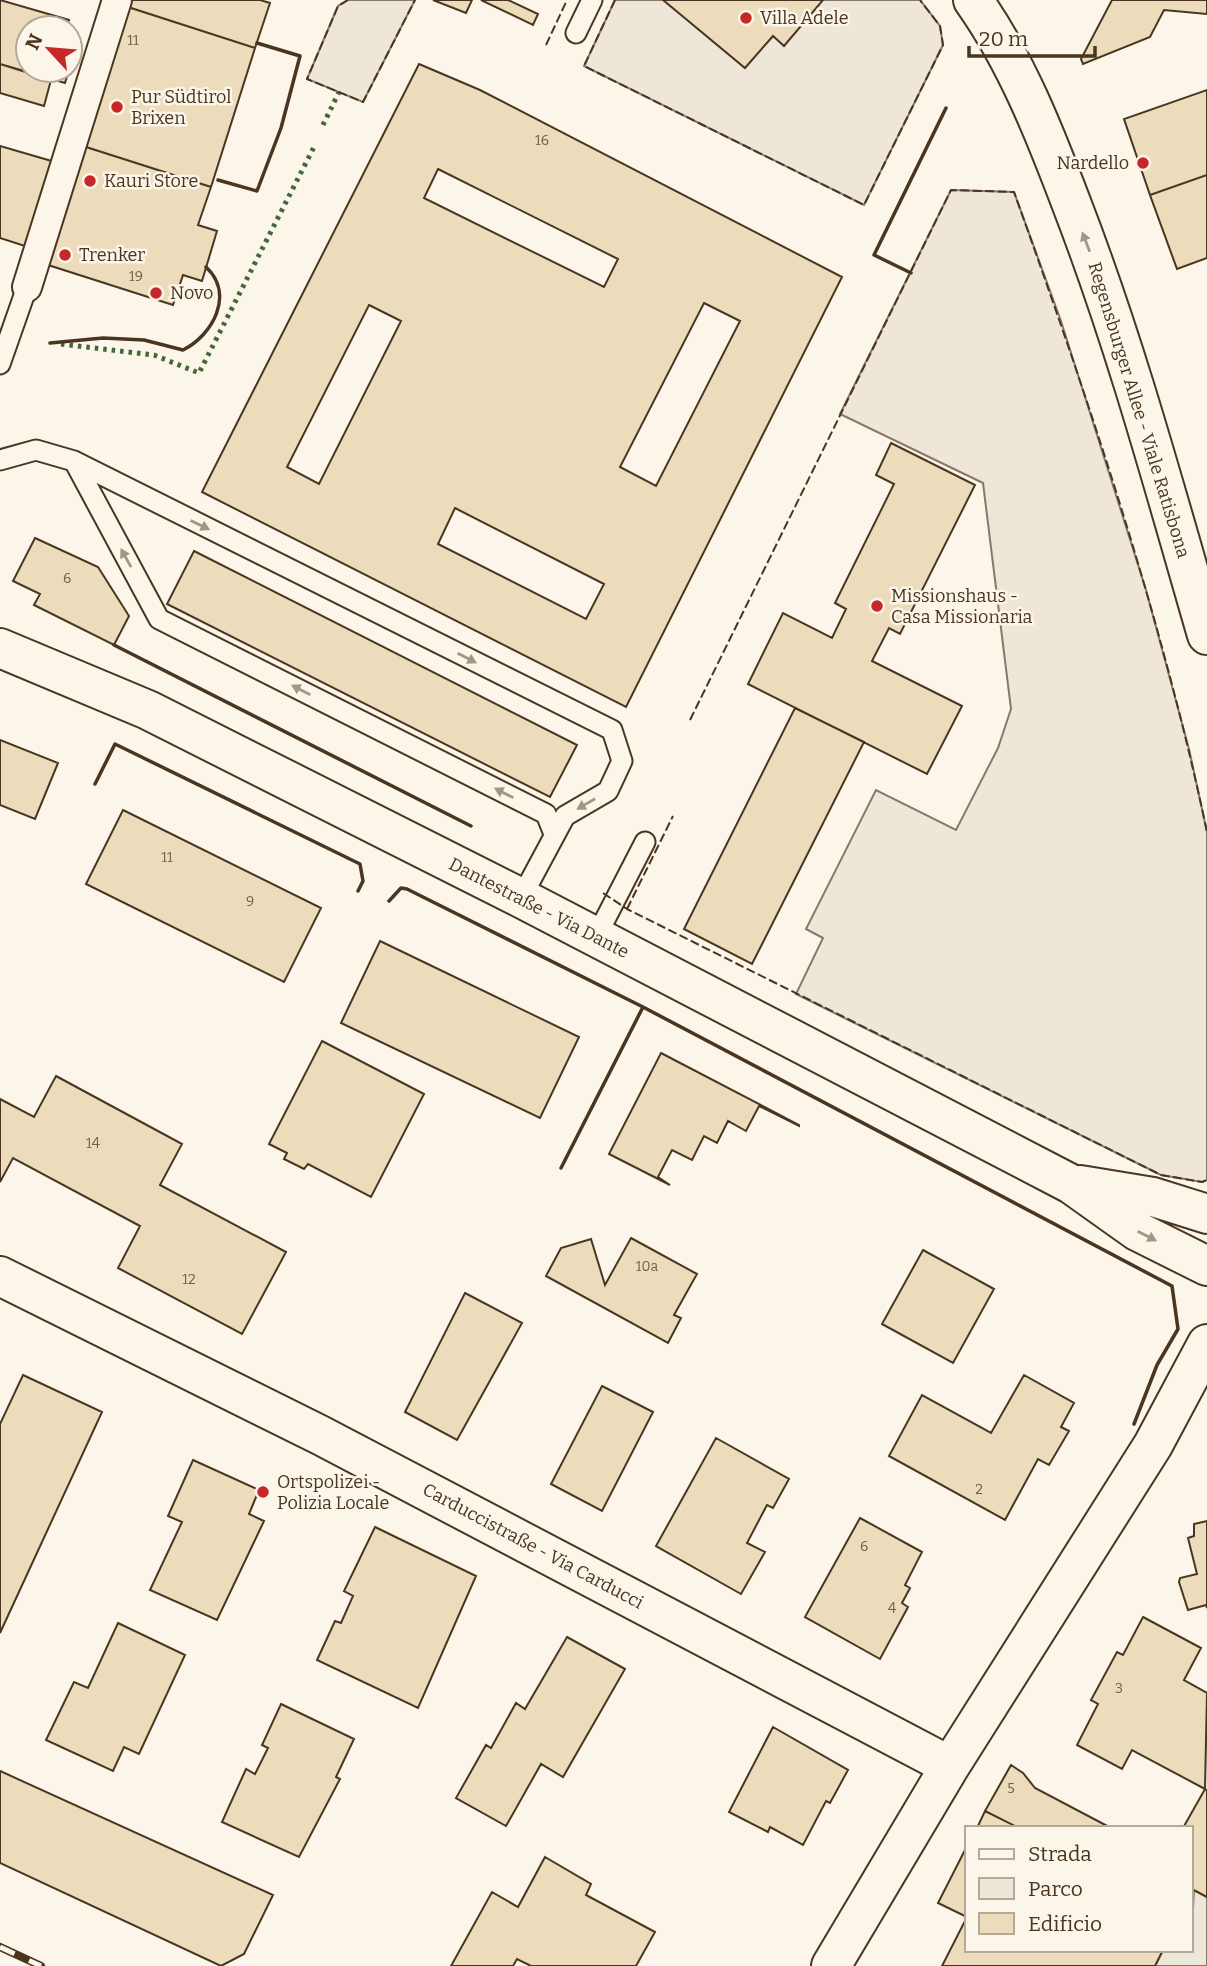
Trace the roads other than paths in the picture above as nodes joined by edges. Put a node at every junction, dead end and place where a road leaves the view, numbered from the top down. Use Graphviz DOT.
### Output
graph roads {
  1 [pos="117,0"];
  2 [pos="592,0"];
  3 [pos="974,0"];
  4 [pos="576,33"];
  5 [pos="27,287"];
  6 [pos="0,364"];
  7 [pos="0,460"];
  8 [pos="74,461"];
  9 [pos="1207,635"];
  10 [pos="0,648"];
  11 [pos="554,834"];
  12 [pos="645,842"];
  13 [pos="521,898"];
  14 [pos="596,937"];
  15 [pos="1071,1184"];
  16 [pos="1207,1214"];
  17 [pos="1207,1266"];
  18 [pos="0,1276"];
  19 [pos="1207,1344"];
  20 [pos="1207,1390"];
  21 [pos="1153,1445"];
  22 [pos="950,1766"];
  23 [pos="831,1966"];
  1 -- 5 [label="street"];
  2 -- 4 [label="lane"];
  9 -- 3 [label="street, Regensburger Allee - Viale Ratisbona, one-way"];
  5 -- 6 [label="lane"];
  7 -- 8 [label="lane"];
  11 -- 8 [label="lane, one-way"];
  8 -- 11 [label="lane, one-way"];
  10 -- 13 [label="street, Dantestraße - Via Dante"];
  11 -- 13 [label="lane"];
  12 -- 14 [label="lane"];
  13 -- 14 [label="street, Dantestraße - Via Dante"];
  14 -- 15 [label="street, Dantestraße - Via Dante"];
  15 -- 16 [label="street, Dantestraße - Via Dante"];
  15 -- 17 [label="street, Dantestraße - Via Dante, one-way"];
  18 -- 22 [label="street, Carduccistraße - Via Carducci"];
  19 -- 21 [label="street"];
  20 -- 21 [label="street"];
  21 -- 22 [label="street"];
  22 -- 23 [label="street"];
}
